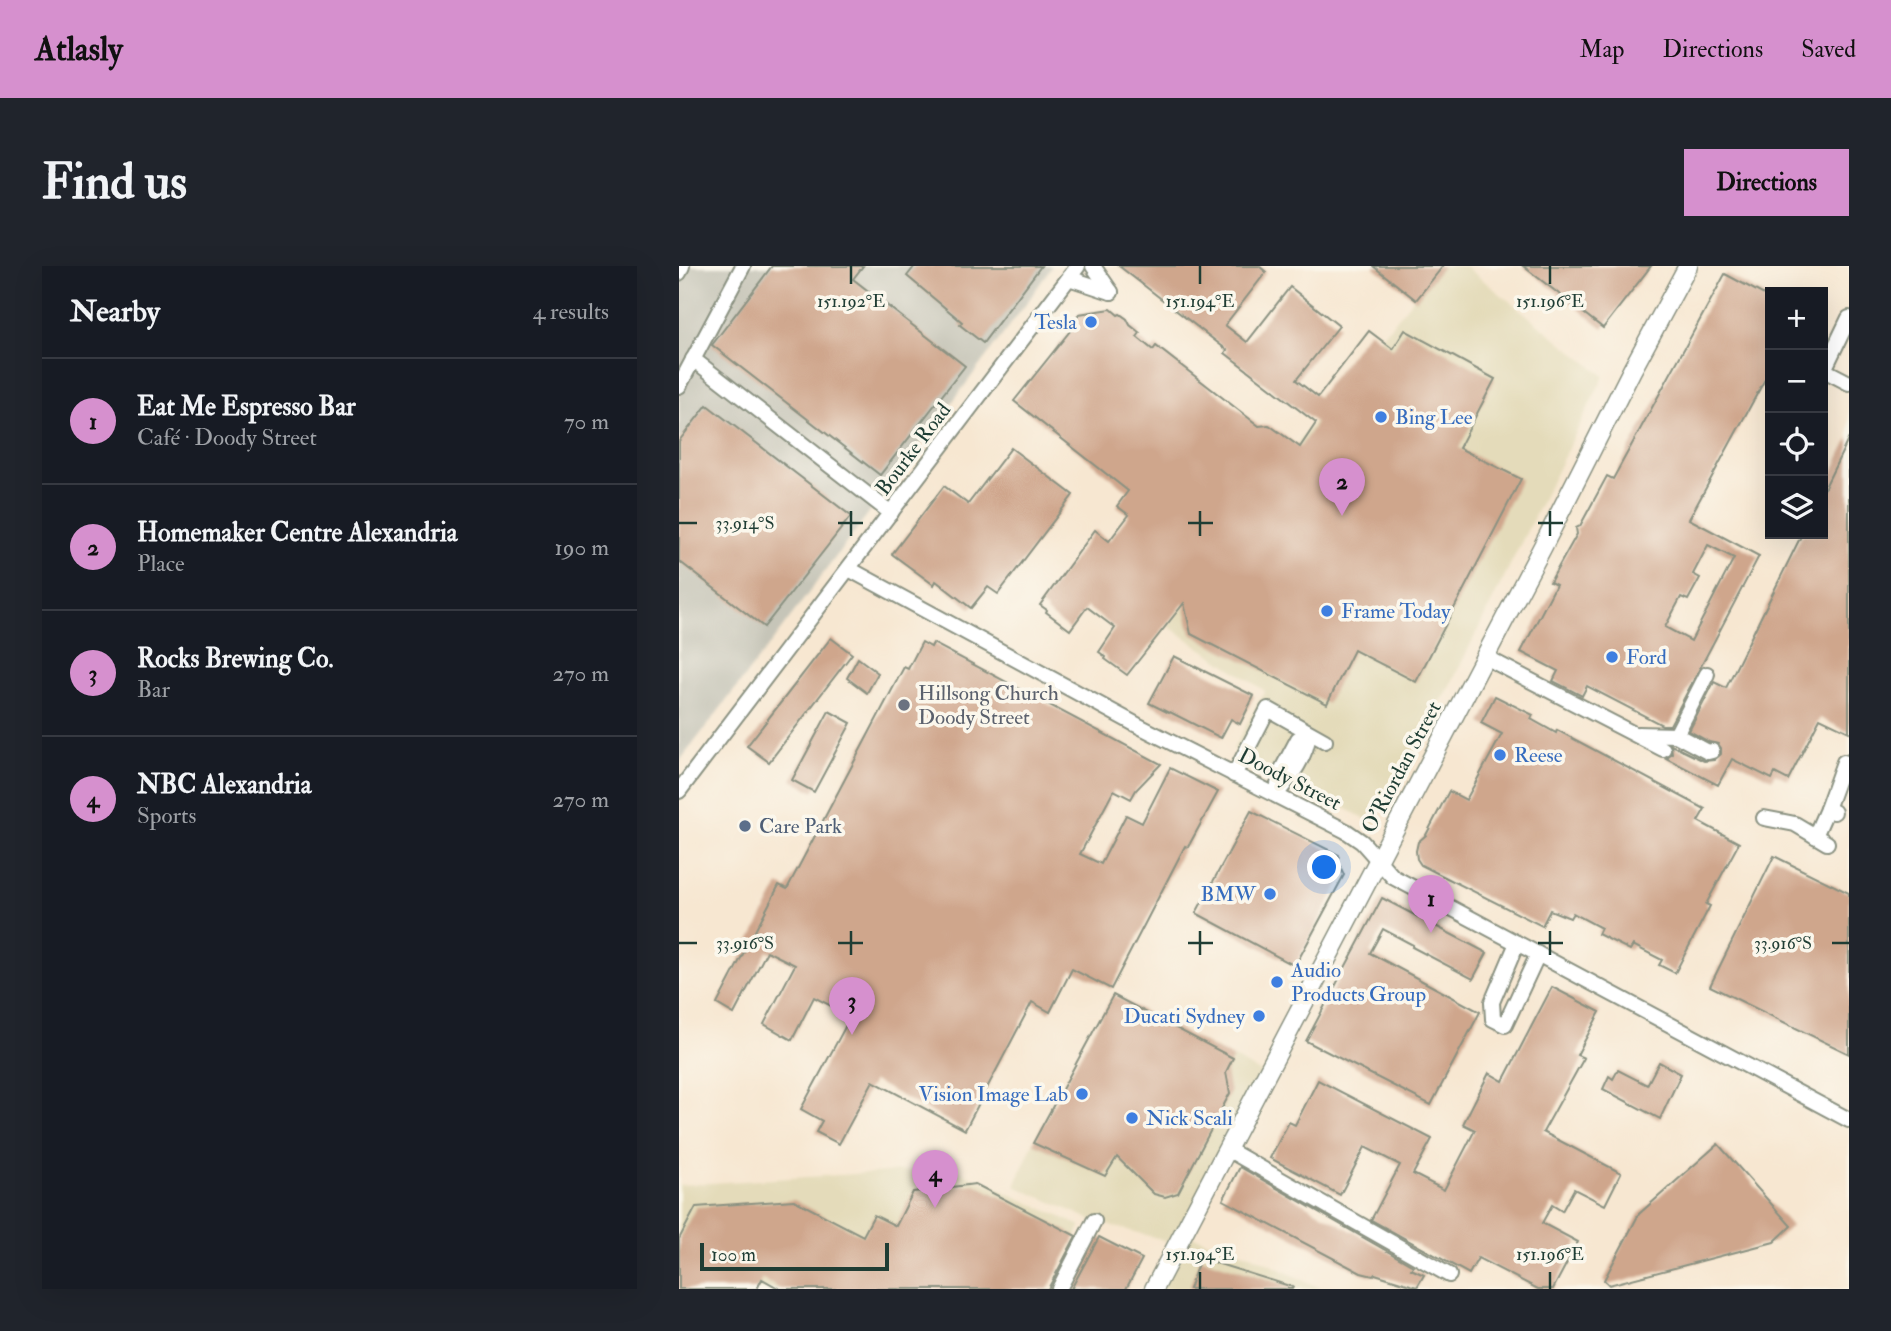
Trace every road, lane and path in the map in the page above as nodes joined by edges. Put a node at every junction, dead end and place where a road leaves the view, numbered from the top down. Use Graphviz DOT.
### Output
graph roads {
  1 [pos="682,266"];
  2 [pos="743,266"];
  3 [pos="1093,266"];
  4 [pos="1688,266"];
  5 [pos="1074,272"];
  6 [pos="679,273"];
  7 [pos="1849,318"];
  8 [pos="694,359"];
  9 [pos="1828,360"];
  10 [pos="1828,372"];
  11 [pos="1849,383"];
  12 [pos="679,386"];
  13 [pos="891,513"];
  14 [pos="849,569"];
  15 [pos="1485,657"];
  16 [pos="1707,674"];
  17 [pos="1309,733"];
  18 [pos="1633,733"];
  19 [pos="1676,735"];
  20 [pos="1325,741"];
  21 [pos="1663,749"];
  22 [pos="1712,751"];
  23 [pos="1844,762"];
  24 [pos="1234,775"];
  25 [pos="679,791"];
  26 [pos="1276,794"];
  27 [pos="1763,818"];
  28 [pos="1377,860"];
  29 [pos="1517,943"];
  30 [pos="1538,954"];
  31 [pos="1849,1120"];
  32 [pos="1227,1149"];
  33 [pos="1094,1221"];
  34 [pos="1449,1275"];
  35 [pos="1059,1289"];
  36 [pos="1154,1289"];
  1 -- 6 [label="street"];
  2 -- 8 [label="street"];
  3 -- 5 [label="street"];
  4 -- 15 [label="main road, O'Riordan Street"];
  5 -- 13 [label="street, Bourke Road"];
  7 -- 9 [label="street"];
  8 -- 12 [label="street"];
  8 -- 13 [label="street"];
  10 -- 11 [label="street"];
  13 -- 14 [label="street, Bourke Road"];
  14 -- 24 [label="street, Doody Street"];
  14 -- 25 [label="street, Bourke Road"];
  15 -- 18 [label="street"];
  15 -- 28 [label="main road, O'Riordan Street"];
  16 -- 19 [label="street"];
  17 -- 20 [label="street"];
  17 -- 24 [label="street"];
  17 -- 26 [label="street"];
  18 -- 19 [label="street"];
  18 -- 21 [label="street"];
  19 -- 22 [label="street"];
  23 -- 27 [label="street"];
  24 -- 26 [label="street, Doody Street"];
  26 -- 28 [label="street, Doody Street"];
  28 -- 29 [label="street, Doody Street"];
  28 -- 32 [label="main road, O'Riordan Street"];
  29 -- 30 [label="street, Doody Street"];
  29 -- 30 [label="street"];
  30 -- 31 [label="street, Doody Street"];
  32 -- 34 [label="street"];
  32 -- 36 [label="main road, O'Riordan Street"];
  33 -- 35 [label="street"];
}
